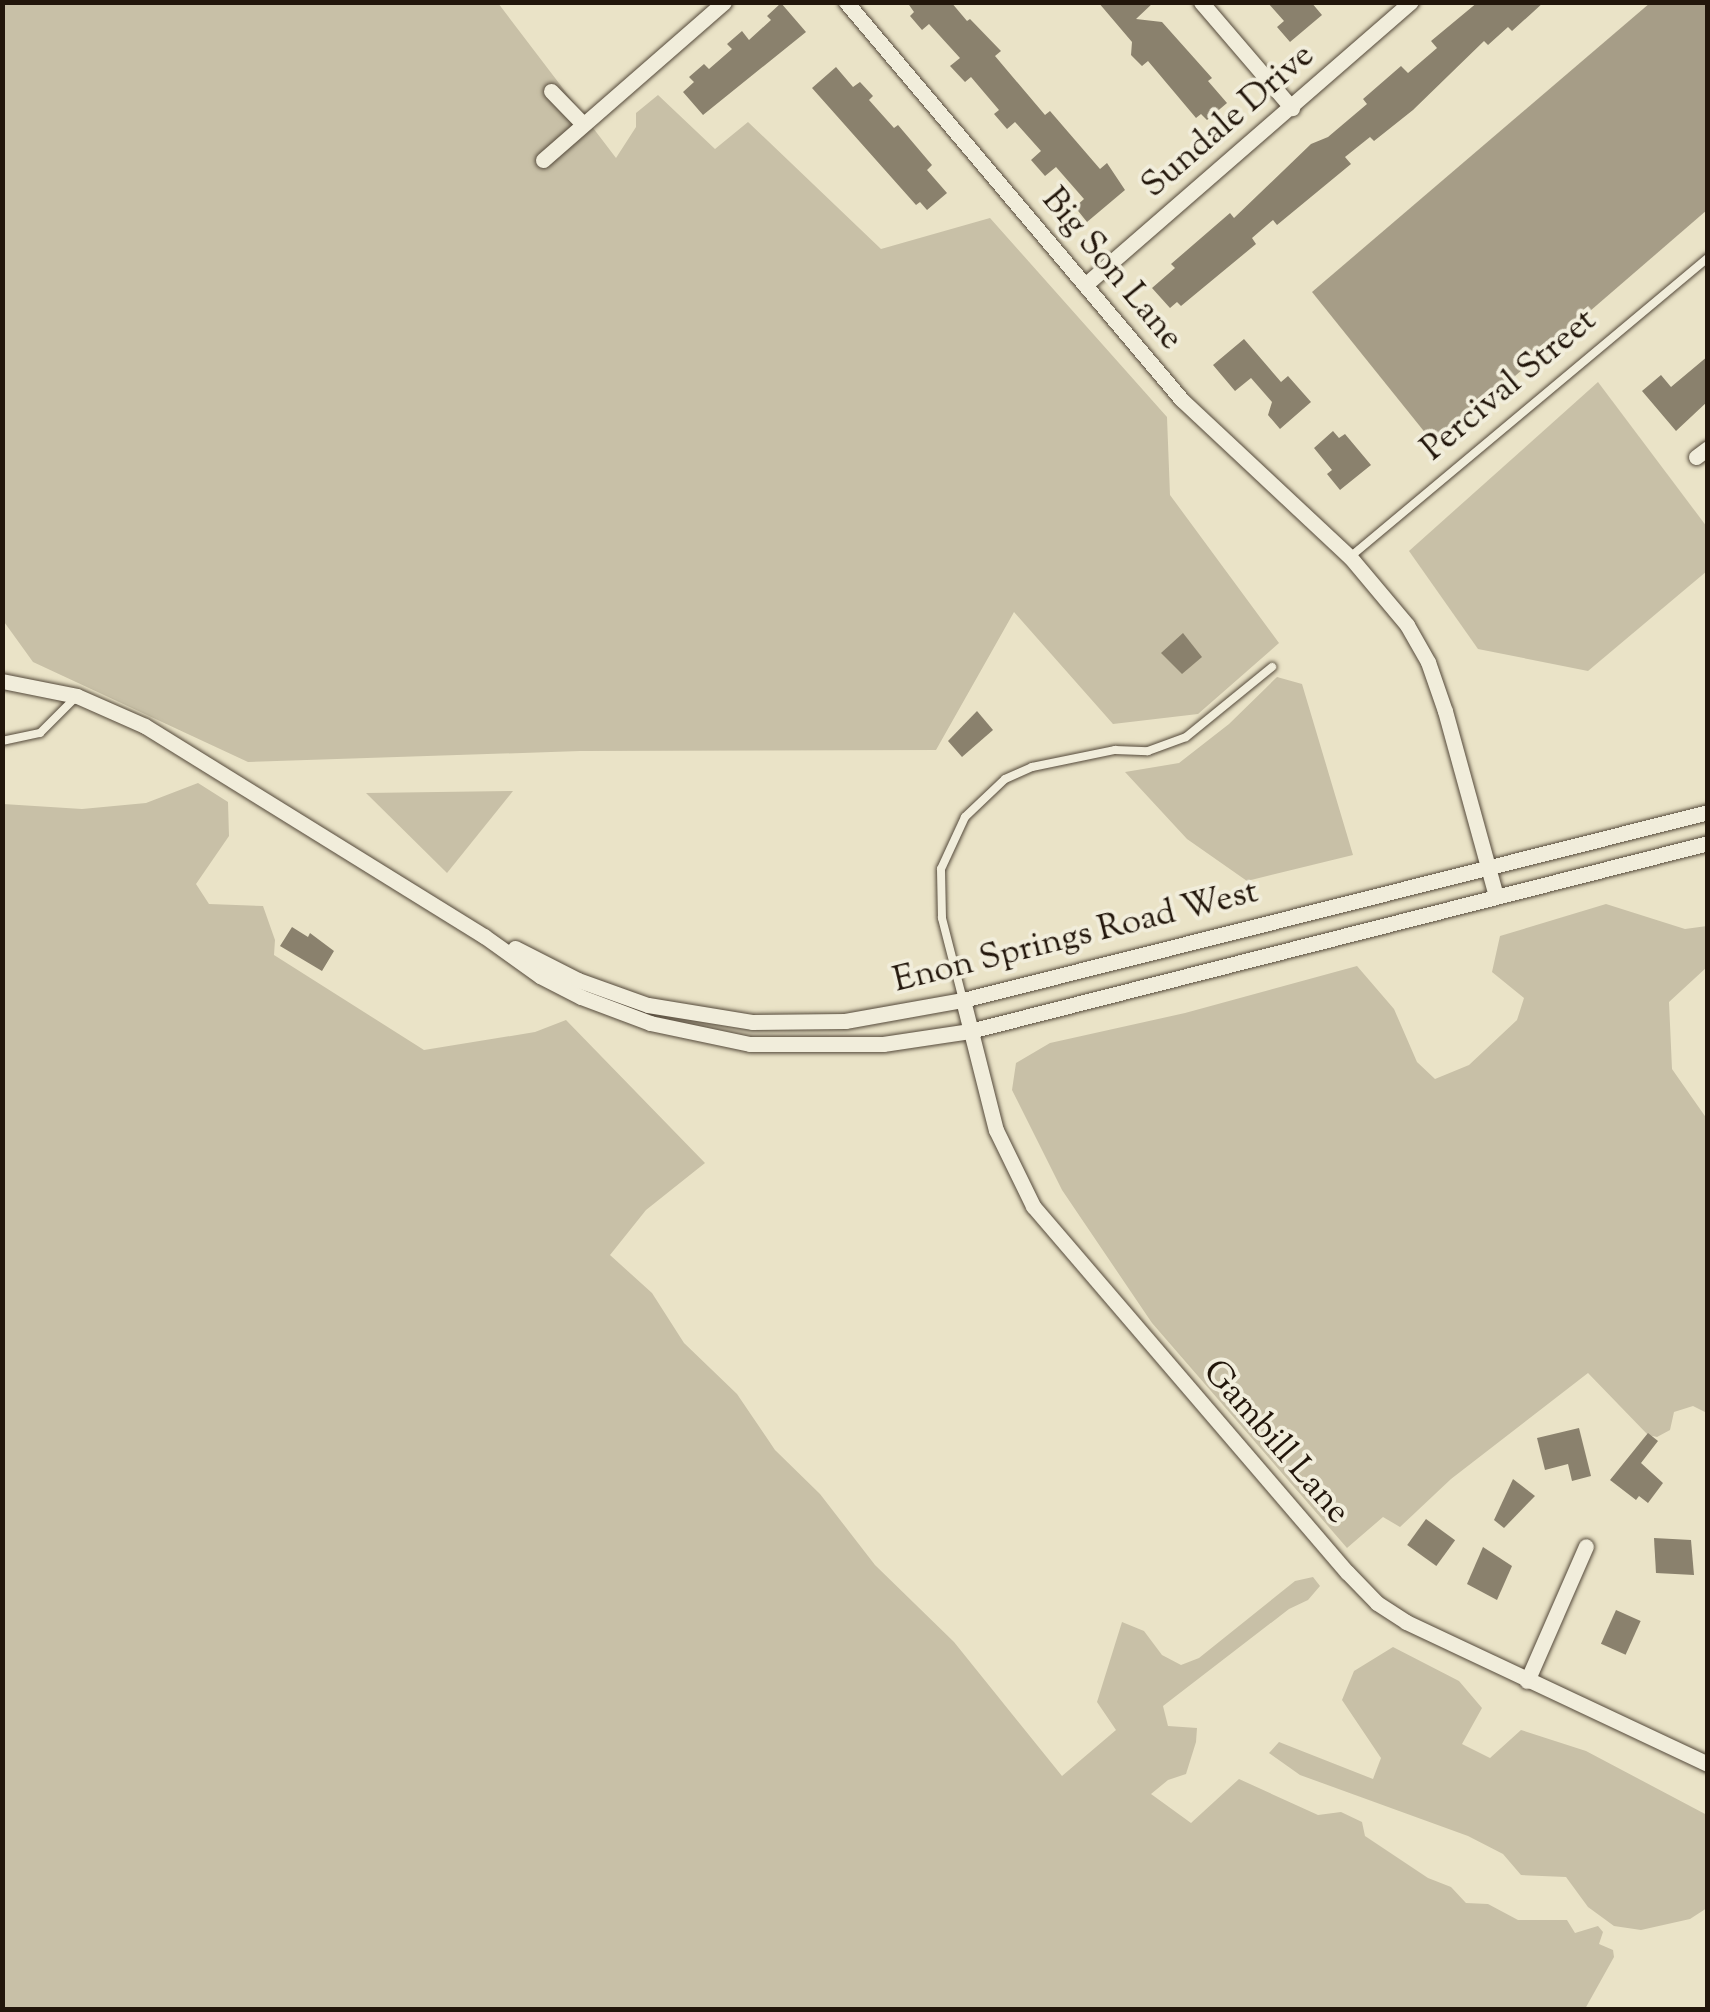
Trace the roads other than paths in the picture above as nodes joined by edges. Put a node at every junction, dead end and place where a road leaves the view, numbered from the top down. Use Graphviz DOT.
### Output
graph roads {
  1 [pos="724,2"];
  2 [pos="846,2"];
  3 [pos="1201,2"];
  4 [pos="1411,2"];
  5 [pos="551,91"];
  6 [pos="1292,108"];
  7 [pos="582,124"];
  8 [pos="543,160"];
  9 [pos="1708,258"];
  10 [pos="1085,286"];
  11 [pos="1350,557"];
  12 [pos="1272,667"];
  13 [pos="2,681"];
  14 [pos="77,696"];
  15 [pos="2,741"];
  16 [pos="1708,812"];
  17 [pos="1708,843"];
  18 [pos="1489,868"];
  19 [pos="1496,896"];
  20 [pos="465,924"];
  21 [pos="963,1000"];
  22 [pos="970,1031"];
  23 [pos="1586,1546"];
  24 [pos="1527,1681"];
  25 [pos="1708,1764"];
  1 -- 7 [label="street"];
  2 -- 10 [label="street, Big Son Lane"];
  3 -- 6 [label="street"];
  4 -- 6 [label="street, Sundale Drive"];
  5 -- 7 [label="street"];
  6 -- 10 [label="street, Sundale Drive"];
  7 -- 8 [label="street"];
  9 -- 11 [label="lane, Percival Street"];
  10 -- 11 [label="street, Big Son Lane"];
  11 -- 18 [label="street, Big Son Lane"];
  12 -- 21 [label="lane"];
  13 -- 14 [label="street"];
  14 -- 15 [label="lane"];
  14 -- 20 [label="street"];
  16 -- 18 [label="street, Enon Springs Road West"];
  17 -- 19 [label="street"];
  18 -- 19 [label="street, Big Son Lane"];
  18 -- 21 [label="street, Enon Springs Road West"];
  19 -- 22 [label="street"];
  20 -- 21 [label="street, Enon Springs Road West"];
  20 -- 22 [label="street"];
  21 -- 22 [label="street, Gambill Lane"];
  22 -- 24 [label="street, Gambill Lane"];
  23 -- 24 [label="street"];
  24 -- 25 [label="street, Gambill Lane"];
}
